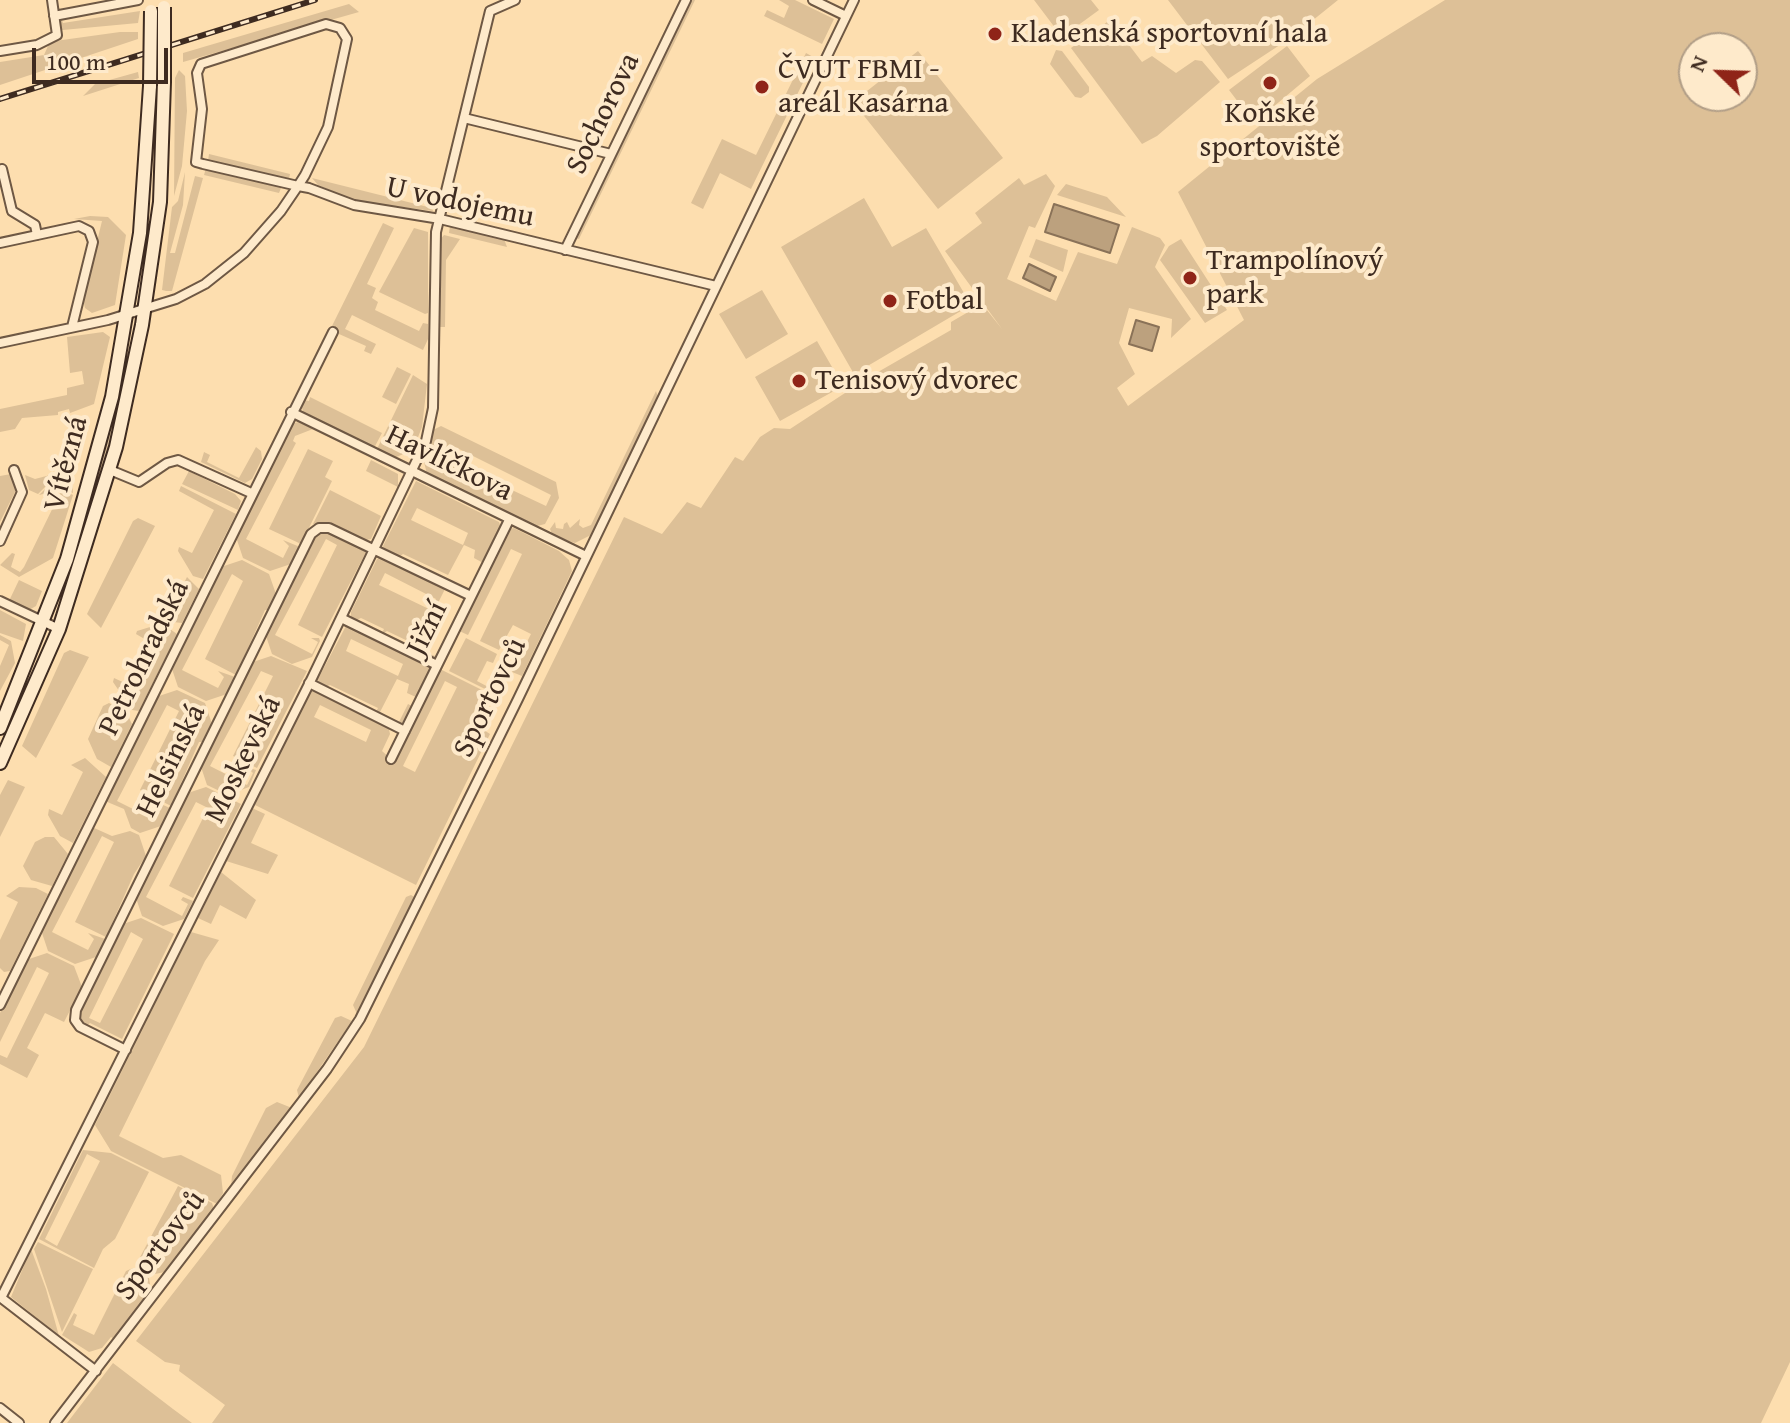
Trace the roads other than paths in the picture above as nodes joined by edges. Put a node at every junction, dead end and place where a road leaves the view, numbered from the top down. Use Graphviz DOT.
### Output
graph roads {
  1 [pos="52,0"];
  2 [pos="138,0"];
  3 [pos="515,0"];
  4 [pos="686,0"];
  5 [pos="813,0"];
  6 [pos="854,0"];
  7 [pos="157,5"];
  8 [pos="54,16"];
  9 [pos="846,16"];
  10 [pos="0,51"];
  11 [pos="157,84"];
  12 [pos="464,118"];
  13 [pos="611,154"];
  14 [pos="2,169"];
  15 [pos="298,186"];
  16 [pos="440,219"];
  17 [pos="37,235"];
  18 [pos="0,243"];
  19 [pos="565,250"];
  20 [pos="716,286"];
  21 [pos="145,307"];
  22 [pos="128,314"];
  23 [pos="72,327"];
  24 [pos="333,332"];
  25 [pos="0,343"];
  26 [pos="291,412"];
  27 [pos="14,470"];
  28 [pos="110,470"];
  29 [pos="412,472"];
  30 [pos="251,493"];
  31 [pos="509,520"];
  32 [pos="0,541"];
  33 [pos="374,549"];
  34 [pos="586,556"];
  35 [pos="471,596"];
  36 [pos="0,601"];
  37 [pos="341,618"];
  38 [pos="44,623"];
  39 [pos="59,629"];
  40 [pos="437,665"];
  41 [pos="309,683"];
  42 [pos="0,728"];
  43 [pos="405,731"];
  44 [pos="391,759"];
  45 [pos="0,763"];
  46 [pos="0,1005"];
  47 [pos="126,1050"];
  48 [pos="1,1297"];
  49 [pos="96,1371"];
  50 [pos="0,1408"];
  51 [pos="19,1423"];
  52 [pos="55,1423"];
  1 -- 8 [label="street"];
  2 -- 8 [label="street"];
  3 -- 12 [label="street, Moskevská"];
  4 -- 13 [label="street, Sochorova"];
  5 -- 9 [label="street"];
  6 -- 9 [label="street, Sportovců"];
  7 -- 11 [label="main road, Vítězná, bridge"];
  8 -- 10 [label="street"];
  9 -- 20 [label="street, Sportovců"];
  11 -- 21 [label="main road, Vítězná"];
  11 -- 22 [label="main road, Vítězná"];
  12 -- 13 [label="street"];
  12 -- 16 [label="street, Moskevská"];
  13 -- 19 [label="street, Sochorova"];
  14 -- 17 [label="street"];
  15 -- 15 [label="street, U vodojemu"];
  15 -- 16 [label="street, U vodojemu"];
  15 -- 21 [label="street"];
  16 -- 19 [label="street, U vodojemu"];
  16 -- 29 [label="street, Moskevská"];
  17 -- 18 [label="street"];
  17 -- 23 [label="street"];
  19 -- 20 [label="street, U vodojemu"];
  20 -- 34 [label="street, Sportovců"];
  21 -- 22 [label="street"];
  21 -- 28 [label="main road, Vítězná"];
  22 -- 23 [label="street"];
  22 -- 38 [label="main road, Vítězná"];
  23 -- 25 [label="street"];
  24 -- 26 [label="street, Petrohradská"];
  26 -- 29 [label="street, Havlíčkova"];
  26 -- 30 [label="street, Petrohradská"];
  27 -- 32 [label="street"];
  28 -- 30 [label="street, Vítězná"];
  28 -- 39 [label="main road, Vítězná"];
  29 -- 31 [label="street, Havlíčkova"];
  29 -- 33 [label="street, Moskevská"];
  30 -- 46 [label="street, Petrohradská"];
  31 -- 34 [label="street, Havlíčkova"];
  31 -- 35 [label="street, Jižní"];
  33 -- 35 [label="street"];
  33 -- 37 [label="street, Moskevská"];
  33 -- 47 [label="street, Helsinská"];
  34 -- 49 [label="street, Sportovců"];
  35 -- 40 [label="street, Jižní"];
  36 -- 38 [label="street"];
  37 -- 40 [label="street"];
  37 -- 41 [label="street, Moskevská"];
  38 -- 39 [label="street"];
  38 -- 42 [label="main road, Vítězná"];
  39 -- 45 [label="main road, Vítězná"];
  40 -- 43 [label="street, Jižní"];
  41 -- 43 [label="street"];
  41 -- 47 [label="street, Moskevská"];
  43 -- 44 [label="street, Jižní"];
  47 -- 48 [label="street, Moskevská"];
  48 -- 49 [label="street"];
  49 -- 52 [label="street, Sportovců"];
  50 -- 51 [label="street"];
}
